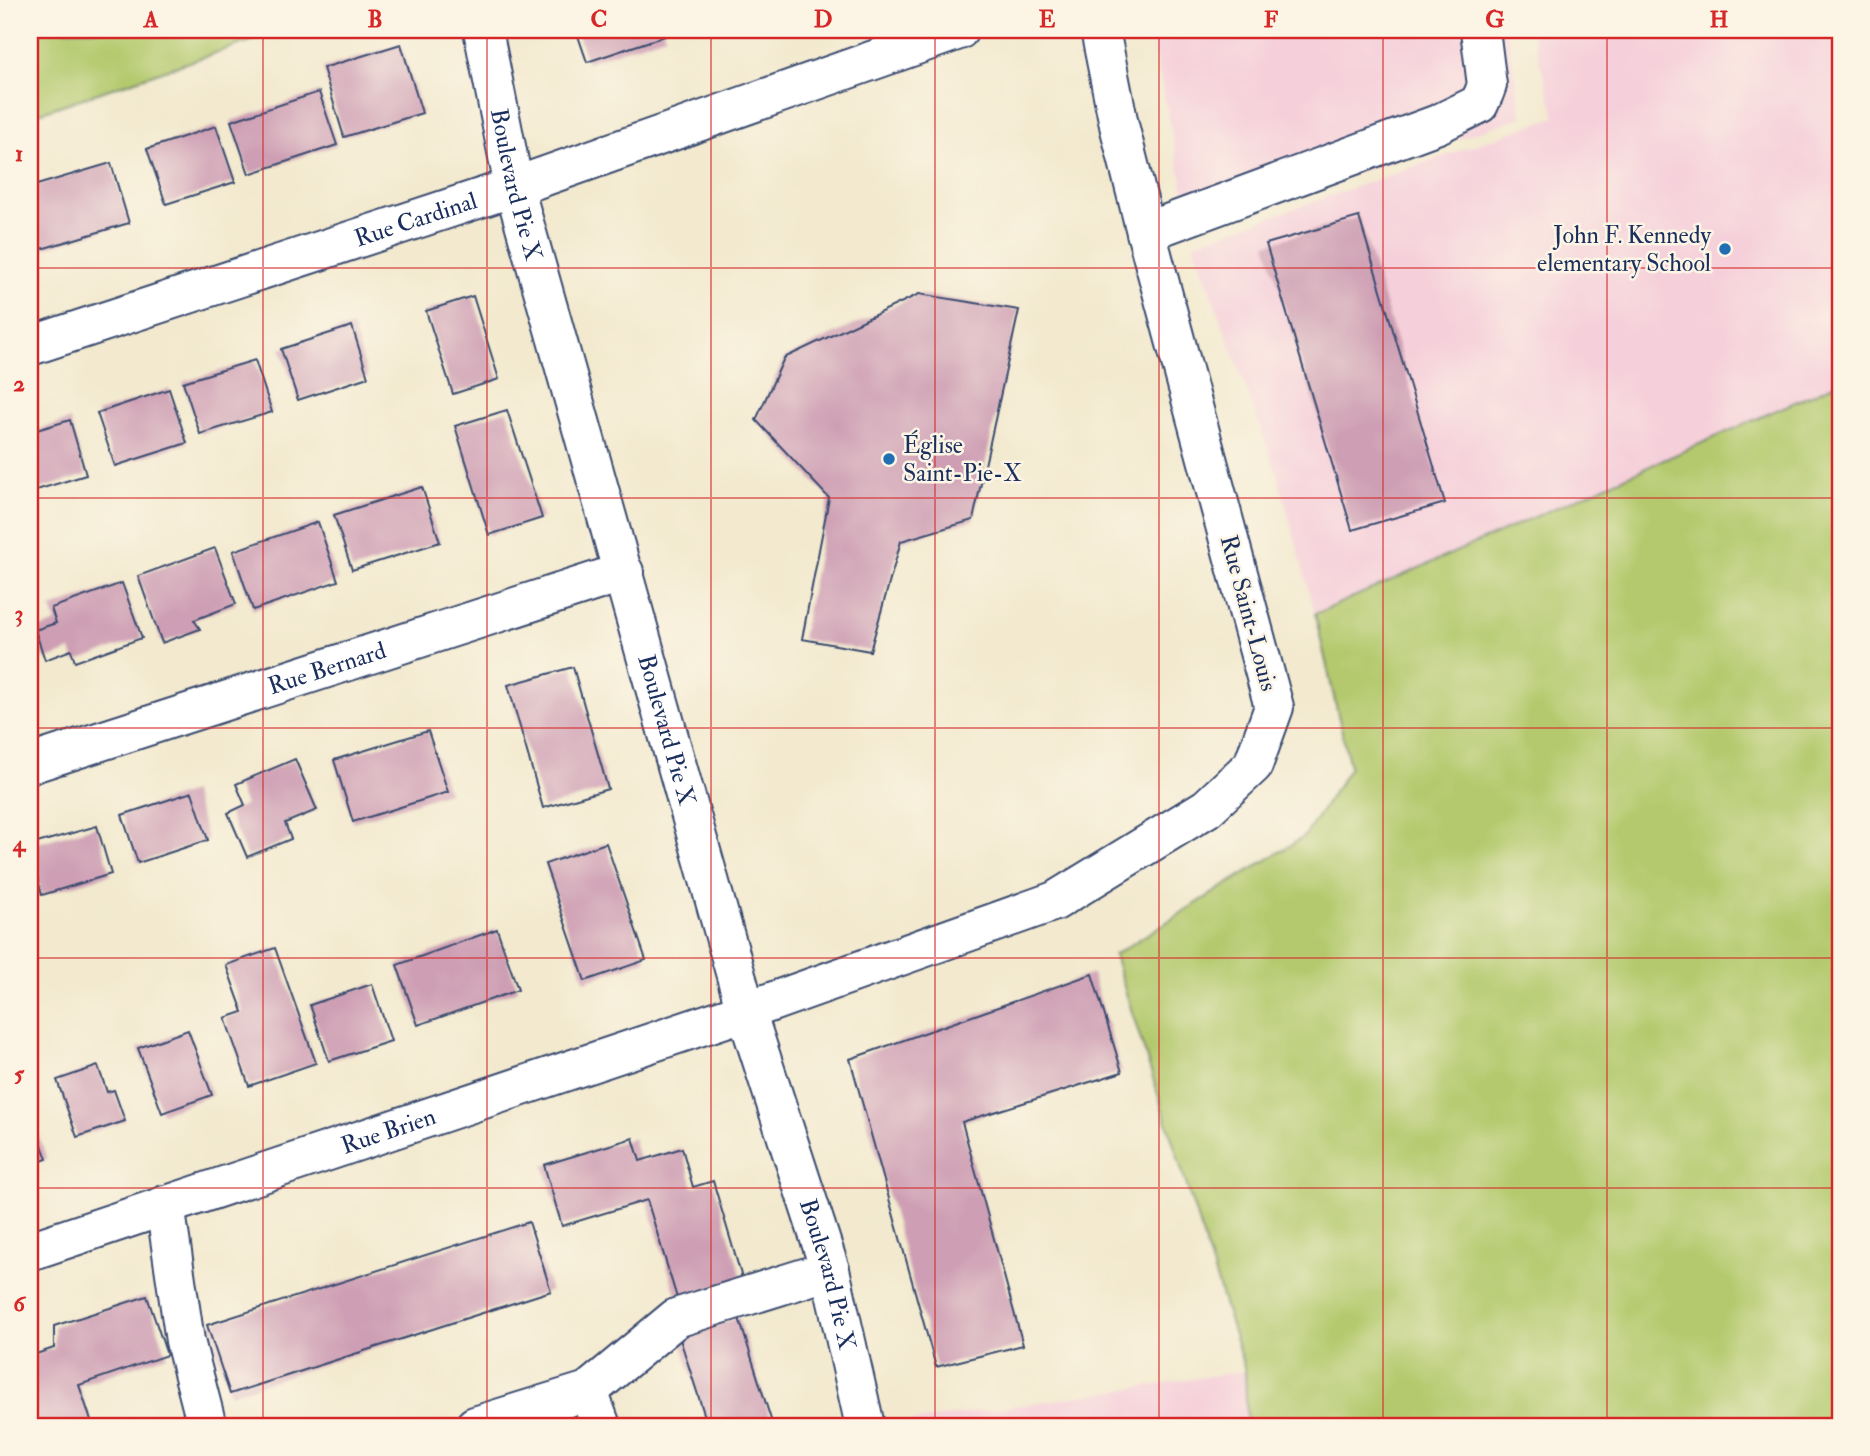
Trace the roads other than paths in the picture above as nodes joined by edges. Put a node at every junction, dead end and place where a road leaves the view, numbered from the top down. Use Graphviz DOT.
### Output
graph roads {
  1 [pos="483,30"];
  2 [pos="959,30"];
  3 [pos="1100,30"];
  4 [pos="1480,30"];
  5 [pos="514,187"];
  6 [pos="1146,232"];
  7 [pos="30,346"];
  8 [pos="624,572"];
  9 [pos="30,764"];
  10 [pos="746,1011"];
  11 [pos="164,1206"];
  12 [pos="30,1251"];
  13 [pos="830,1270"];
  14 [pos="594,1409"];
  15 [pos="207,1426"];
  16 [pos="475,1426"];
  17 [pos="865,1426"];
  1 -- 5 [label="street, Boulevard Pie X"];
  2 -- 5 [label="street, Rue Cardinal"];
  3 -- 6 [label="street, Rue Saint-Louis"];
  4 -- 6 [label="street"];
  5 -- 7 [label="street, Rue Cardinal"];
  5 -- 8 [label="street, Boulevard Pie X"];
  6 -- 10 [label="street, Rue Saint-Louis"];
  8 -- 9 [label="street, Rue Bernard"];
  8 -- 10 [label="street, Boulevard Pie X"];
  10 -- 11 [label="street, Rue Brien"];
  10 -- 13 [label="street, Boulevard Pie X"];
  11 -- 12 [label="street, Rue Brien"];
  11 -- 15 [label="street"];
  13 -- 14 [label="street"];
  13 -- 17 [label="street, Boulevard Pie X"];
  14 -- 16 [label="street"];
}
